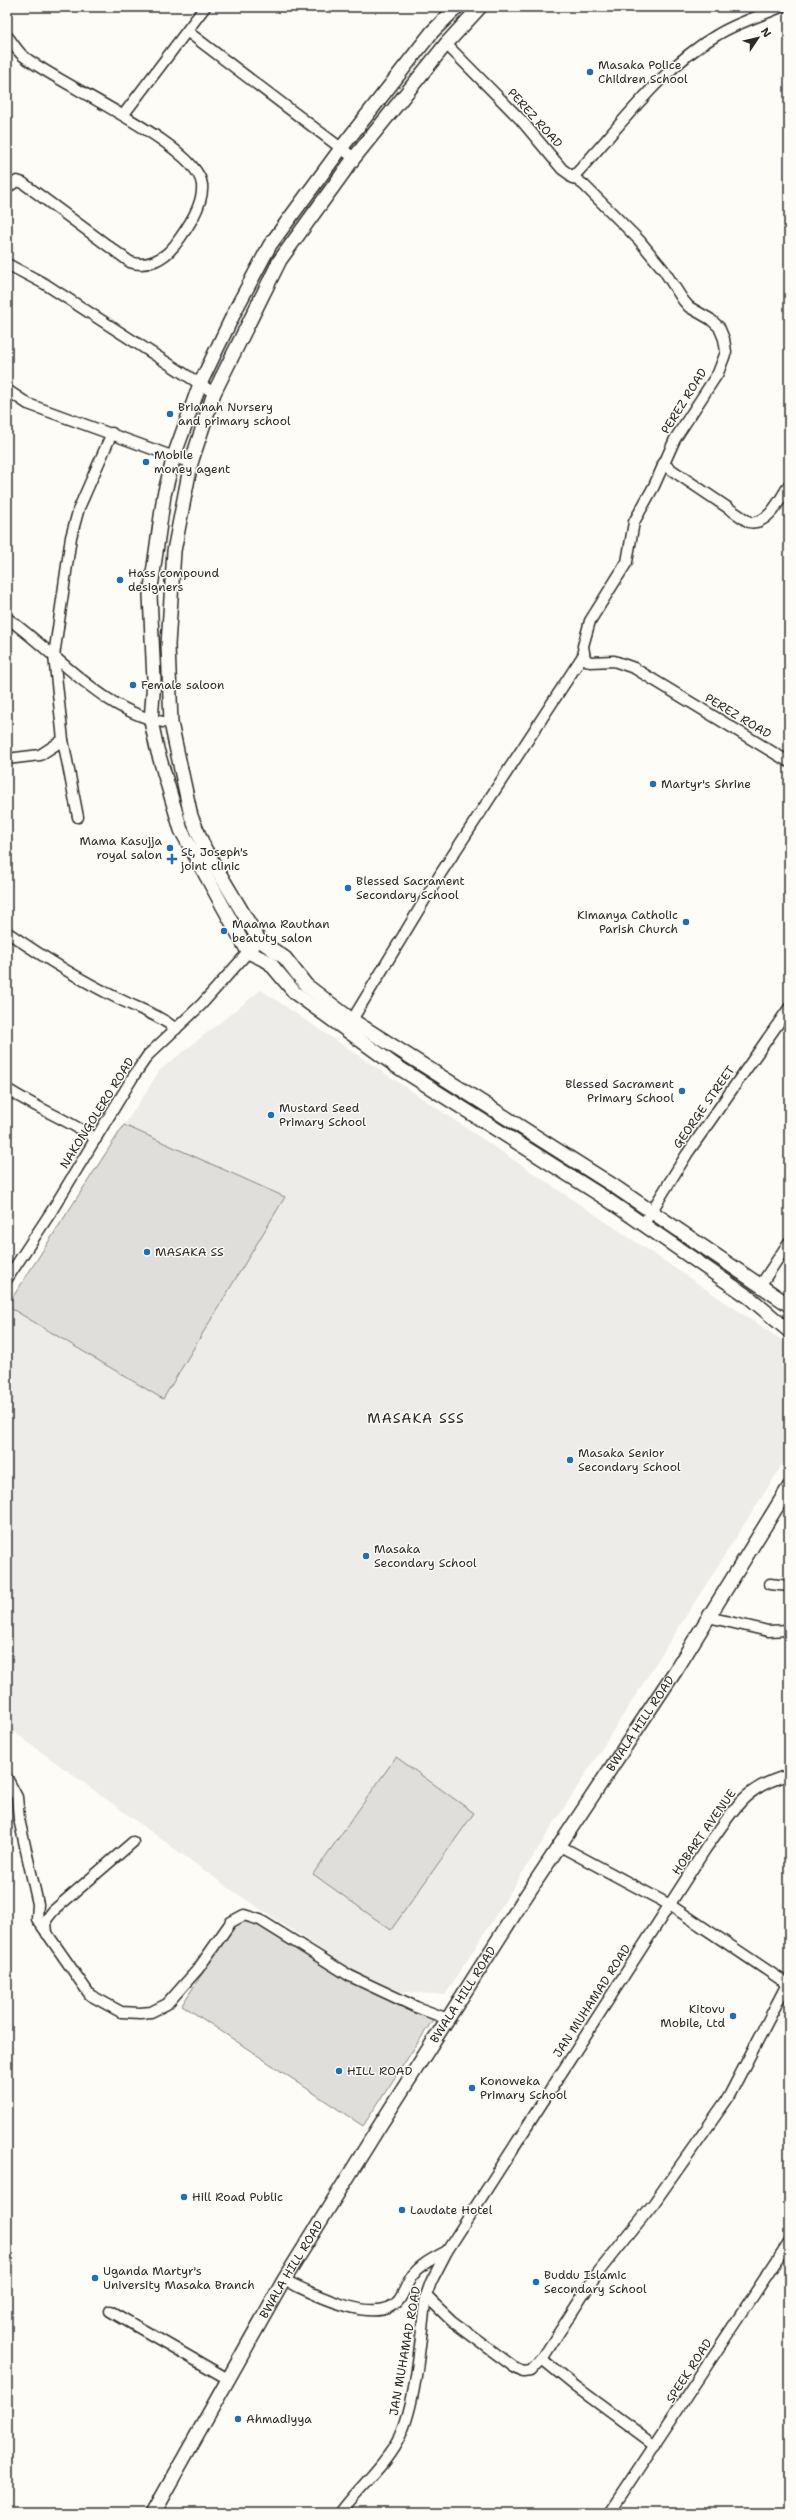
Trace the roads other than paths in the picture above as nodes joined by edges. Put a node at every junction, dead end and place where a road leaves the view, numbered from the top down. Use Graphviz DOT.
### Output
graph roads {
  1 [pos="205,7"];
  2 [pos="457,7"];
  3 [pos="480,7"];
  4 [pos="781,7"];
  5 [pos="786,7"];
  6 [pos="789,10"];
  7 [pos="188,32"];
  8 [pos="7,36"];
  9 [pos="446,44"];
  10 [pos="124,114"];
  11 [pos="342,147"];
  12 [pos="354,158"];
  13 [pos="572,178"];
  14 [pos="7,188"];
  15 [pos="7,264"];
  16 [pos="200,384"];
  17 [pos="7,390"];
  18 [pos="214,393"];
  19 [pos="112,433"];
  20 [pos="174,456"];
  21 [pos="191,463"];
  22 [pos="663,464"];
  23 [pos="789,485"];
  24 [pos="7,618"];
  25 [pos="584,654"];
  26 [pos="54,656"];
  27 [pos="151,721"];
  28 [pos="171,723"];
  29 [pos="63,740"];
  30 [pos="7,759"];
  31 [pos="789,762"];
  32 [pos="78,817"];
  33 [pos="7,932"];
  34 [pos="258,940"];
  35 [pos="248,952"];
  36 [pos="789,1008"];
  37 [pos="352,1020"];
  38 [pos="176,1029"];
  39 [pos="7,1090"];
  40 [pos="96,1139"];
  41 [pos="651,1212"];
  42 [pos="643,1225"];
  43 [pos="789,1242"];
  44 [pos="7,1279"];
  45 [pos="760,1286"];
  46 [pos="789,1305"];
  47 [pos="789,1330"];
  48 [pos="789,1487"];
  49 [pos="770,1584"];
  50 [pos="789,1586"];
  51 [pos="708,1617"];
  52 [pos="789,1630"];
  53 [pos="789,1775"];
  54 [pos="7,1778"];
  55 [pos="133,1842"];
  56 [pos="560,1846"];
  57 [pos="670,1905"];
  58 [pos="48,1936"];
  59 [pos="788,1984"];
  60 [pos="448,2019"];
  61 [pos="789,2242"];
  62 [pos="447,2251"];
  63 [pos="284,2280"];
  64 [pos="426,2296"];
  65 [pos="110,2311"];
  66 [pos="542,2359"];
  67 [pos="228,2379"];
  68 [pos="655,2445"];
  69 [pos="153,2513"];
  70 [pos="340,2513"];
  71 [pos="609,2513"];
  1 -- 7 [label="street"];
  2 -- 11 [label="street"];
  3 -- 9 [label="street"];
  4 -- 13 [label="street"];
  5 -- 6 [label="street"];
  7 -- 10 [label="street"];
  7 -- 11 [label="street"];
  8 -- 10 [label="street"];
  9 -- 12 [label="street"];
  9 -- 13 [label="street, PEREZ ROAD"];
  10 -- 14 [label="street"];
  11 -- 12 [label="street"];
  11 -- 16 [label="street"];
  12 -- 18 [label="street"];
  13 -- 22 [label="street, PEREZ ROAD"];
  15 -- 16 [label="street"];
  16 -- 18 [label="street"];
  16 -- 20 [label="street"];
  17 -- 19 [label="street"];
  18 -- 21 [label="street"];
  19 -- 20 [label="street"];
  19 -- 26 [label="street"];
  20 -- 21 [label="street"];
  20 -- 27 [label="street"];
  21 -- 28 [label="street"];
  22 -- 23 [label="street"];
  22 -- 25 [label="street, PEREZ ROAD"];
  24 -- 26 [label="street"];
  25 -- 31 [label="street, PEREZ ROAD"];
  25 -- 37 [label="street"];
  26 -- 27 [label="street"];
  26 -- 29 [label="street"];
  27 -- 28 [label="street"];
  27 -- 35 [label="street"];
  28 -- 34 [label="street"];
  29 -- 30 [label="street"];
  29 -- 32 [label="street"];
  33 -- 38 [label="street"];
  34 -- 35 [label="street, NAKONGOLERO ROAD"];
  34 -- 37 [label="street"];
  35 -- 38 [label="street, NAKONGOLERO ROAD"];
  35 -- 42 [label="street"];
  36 -- 41 [label="street, GEORGE STREET"];
  37 -- 41 [label="street"];
  38 -- 40 [label="street, NAKONGOLERO ROAD"];
  39 -- 40 [label="street"];
  40 -- 44 [label="street, NAKONGOLERO ROAD"];
  41 -- 42 [label="street, GEORGE STREET"];
  41 -- 45 [label="street"];
  42 -- 47 [label="street"];
  43 -- 45 [label="street"];
  45 -- 46 [label="street"];
  48 -- 51 [label="street, BWALA HILL ROAD"];
  49 -- 50 [label="street"];
  51 -- 52 [label="street"];
  51 -- 56 [label="street, BWALA HILL ROAD"];
  53 -- 57 [label="street, HOBART AVENUE"];
  54 -- 58 [label="street"];
  55 -- 58 [label="street"];
  56 -- 57 [label="street"];
  56 -- 60 [label="street, BWALA HILL ROAD"];
  57 -- 59 [label="street"];
  57 -- 62 [label="street, JAN MUHAMAD ROAD"];
  58 -- 60 [label="street"];
  59 -- 66 [label="street"];
  60 -- 63 [label="street, BWALA HILL ROAD"];
  61 -- 68 [label="street, SPEEK ROAD"];
  62 -- 63 [label="street"];
  62 -- 64 [label="street, JAN MUHAMAD ROAD"];
  63 -- 67 [label="street, BWALA HILL ROAD"];
  64 -- 66 [label="street"];
  64 -- 70 [label="street, JAN MUHAMAD ROAD"];
  65 -- 67 [label="street"];
  66 -- 68 [label="street"];
  67 -- 69 [label="street, BWALA HILL ROAD"];
  68 -- 71 [label="street, SPEEK ROAD"];
}
